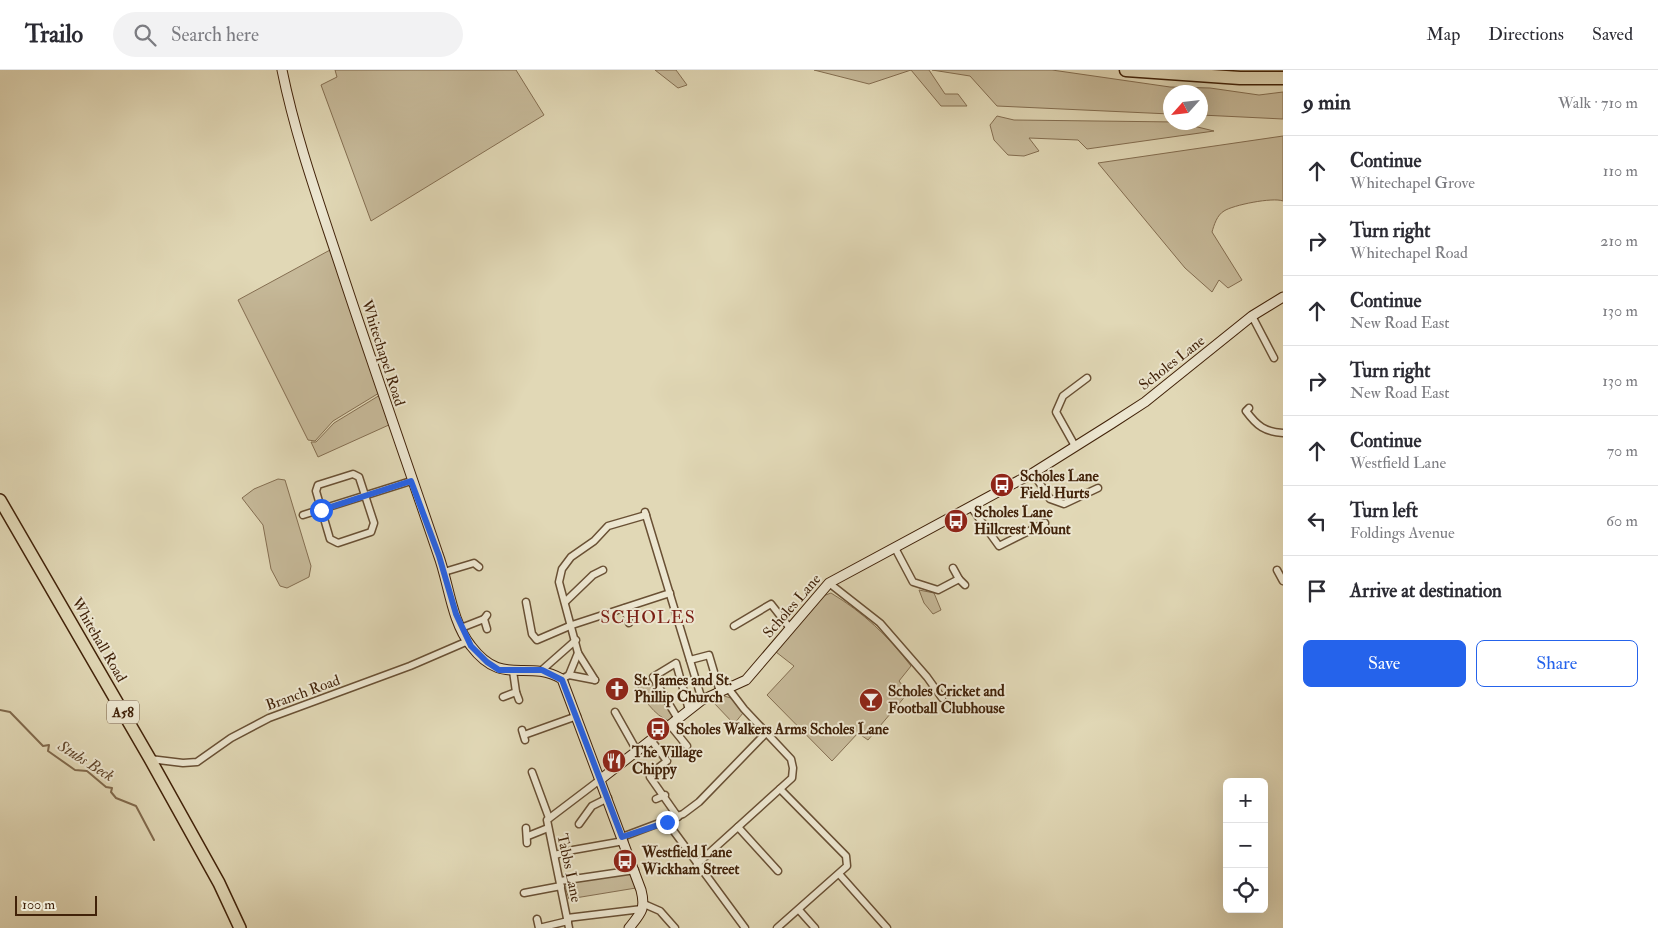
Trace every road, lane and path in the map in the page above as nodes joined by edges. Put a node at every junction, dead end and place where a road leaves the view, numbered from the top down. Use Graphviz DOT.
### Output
graph roads {
  1 [pos="282,70"];
  2 [pos="1126,70"];
  3 [pos="1283,78"];
  4 [pos="1283,297"];
  5 [pos="1252,316"];
  6 [pos="1274,358"];
  7 [pos="1087,378"];
  8 [pos="1249,408"];
  9 [pos="1283,433"];
  10 [pos="1075,446"];
  11 [pos="1033,473"];
  12 [pos="411,481"];
  13 [pos="1098,488"];
  14 [pos="365,495"];
  15 [pos="0,500"];
  16 [pos="971,506"];
  17 [pos="321,510"];
  18 [pos="303,515"];
  19 [pos="1045,523"];
  20 [pos="894,548"];
  21 [pos="479,567"];
  22 [pos="953,568"];
  23 [pos="604,570"];
  24 [pos="1278,570"];
  25 [pos="444,572"];
  26 [pos="959,579"];
  27 [pos="1283,580"];
  28 [pos="829,582"];
  29 [pos="965,585"];
  30 [pos="670,593"];
  31 [pos="526,602"];
  32 [pos="565,602"];
  33 [pos="625,608"];
  34 [pos="629,623"];
  35 [pos="572,625"];
  36 [pos="734,626"];
  37 [pos="790,627"];
  38 [pos="461,628"];
  39 [pos="487,629"];
  40 [pos="576,640"];
  41 [pos="468,641"];
  42 [pos="578,654"];
  43 [pos="690,660"];
  44 [pos="513,670"];
  45 [pos="542,670"];
  46 [pos="565,677"];
  47 [pos="724,690"];
  48 [pos="516,692"];
  49 [pos="503,697"];
  50 [pos="942,698"];
  51 [pos="519,700"];
  52 [pos="702,700"];
  53 [pos="689,710"];
  54 [pos="615,712"];
  55 [pos="576,716"];
  56 [pos="674,722"];
  57 [pos="766,733"];
  58 [pos="524,735"];
  59 [pos="651,740"];
  60 [pos="687,746"];
  61 [pos="637,751"];
  62 [pos="150,759"];
  63 [pos="658,768"];
  64 [pos="532,772"];
  65 [pos="650,777"];
  66 [pos="601,779"];
  67 [pos="780,789"];
  68 [pos="665,795"];
  69 [pos="608,798"];
  70 [pos="656,799"];
  71 [pos="678,817"];
  72 [pos="549,818"];
  73 [pos="667,822"];
  74 [pos="579,824"];
  75 [pos="738,827"];
  76 [pos="526,828"];
  77 [pos="548,828"];
  78 [pos="623,839"];
  79 [pos="555,855"];
  80 [pos="697,864"];
  81 [pos="635,870"];
  82 [pos="778,871"];
  83 [pos="840,875"];
  84 [pos="560,883"];
  85 [pos="524,893"];
  86 [pos="643,906"];
  87 [pos="799,910"];
  88 [pos="537,919"];
  89 [pos="568,922"];
  90 [pos="240,928"];
  91 [pos="539,928"];
  92 [pos="629,928"];
  93 [pos="675,928"];
  94 [pos="745,928"];
  95 [pos="777,928"];
  96 [pos="815,928"];
  97 [pos="887,928"];
  1 -- 12 [label="main road, Whitechapel Road"];
  2 -- 3 [label="highway"];
  4 -- 5 [label="main road, Scholes Lane"];
  5 -- 6 [label="street"];
  5 -- 10 [label="main road, Scholes Lane"];
  7 -- 10 [label="street"];
  8 -- 9 [label="street"];
  10 -- 11 [label="main road, Scholes Lane"];
  11 -- 13 [label="street"];
  11 -- 16 [label="main road, Scholes Lane"];
  12 -- 14 [label="street"];
  12 -- 25 [label="main road, Whitechapel Road"];
  14 -- 17 [label="street"];
  14 -- 17 [label="street"];
  14 -- 17 [label="street"];
  15 -- 62 [label="highway, Whitehall Road / A58"];
  16 -- 19 [label="street"];
  16 -- 20 [label="main road, Scholes Lane"];
  17 -- 18 [label="street"];
  20 -- 26 [label="street"];
  20 -- 28 [label="main road, Scholes Lane"];
  21 -- 25 [label="street"];
  22 -- 26 [label="street"];
  23 -- 32 [label="street"];
  24 -- 27 [label="street"];
  25 -- 38 [label="main road, Whitechapel Road"];
  26 -- 29 [label="street"];
  28 -- 37 [label="main road, Scholes Lane"];
  28 -- 50 [label="street"];
  30 -- 32 [label="street"];
  30 -- 33 [label="street"];
  30 -- 43 [label="street"];
  31 -- 35 [label="street"];
  32 -- 35 [label="street"];
  33 -- 34 [label="street"];
  33 -- 35 [label="street"];
  35 -- 40 [label="street"];
  36 -- 37 [label="street"];
  37 -- 47 [label="main road, Scholes Lane"];
  38 -- 39 [label="street"];
  38 -- 41 [label="main road, Whitechapel Road"];
  40 -- 42 [label="street"];
  40 -- 45 [label="street"];
  41 -- 44 [label="main road, Whitechapel Road"];
  41 -- 62 [label="street, Branch Road"];
  42 -- 46 [label="street"];
  42 -- 46 [label="street"];
  43 -- 47 [label="street"];
  43 -- 52 [label="street"];
  44 -- 45 [label="main road, Whitechapel Road"];
  44 -- 48 [label="street"];
  45 -- 46 [label="main road"];
  46 -- 55 [label="main road"];
  47 -- 52 [label="main road, Scholes Lane"];
  47 -- 57 [label="street"];
  48 -- 49 [label="street"];
  48 -- 51 [label="street"];
  52 -- 53 [label="main road, Scholes Lane"];
  53 -- 56 [label="main road, Scholes Lane"];
  53 -- 56 [label="street"];
  54 -- 61 [label="street"];
  55 -- 58 [label="street"];
  55 -- 66 [label="main road"];
  56 -- 59 [label="main road, Scholes Lane"];
  56 -- 60 [label="street"];
  57 -- 67 [label="street"];
  57 -- 71 [label="street"];
  59 -- 61 [label="main road, Scholes Lane"];
  59 -- 63 [label="street"];
  61 -- 66 [label="main road, Scholes Lane"];
  62 -- 90 [label="highway, Whitehall Road / A58"];
  64 -- 72 [label="street"];
  65 -- 68 [label="street"];
  66 -- 69 [label="main road"];
  66 -- 72 [label="street, Tabbs Lane"];
  67 -- 75 [label="street"];
  67 -- 83 [label="street"];
  68 -- 70 [label="street"];
  68 -- 71 [label="street"];
  69 -- 74 [label="street"];
  69 -- 78 [label="main road"];
  71 -- 73 [label="street"];
  72 -- 77 [label="street, Tabbs Lane"];
  73 -- 78 [label="street"];
  73 -- 80 [label="street"];
  75 -- 80 [label="street"];
  75 -- 82 [label="street"];
  76 -- 77 [label="street"];
  77 -- 79 [label="street, Tabbs Lane"];
  78 -- 79 [label="street"];
  78 -- 81 [label="main road"];
  79 -- 84 [label="street, Tabbs Lane"];
  80 -- 94 [label="street"];
  81 -- 84 [label="street"];
  81 -- 86 [label="main road"];
  83 -- 87 [label="street"];
  83 -- 97 [label="street"];
  84 -- 85 [label="street"];
  84 -- 89 [label="street, Tabbs Lane"];
  86 -- 89 [label="street"];
  86 -- 92 [label="main road"];
  86 -- 93 [label="street"];
  87 -- 95 [label="street"];
  87 -- 96 [label="street"];
  88 -- 91 [label="street"];
  89 -- 91 [label="street"];
}
